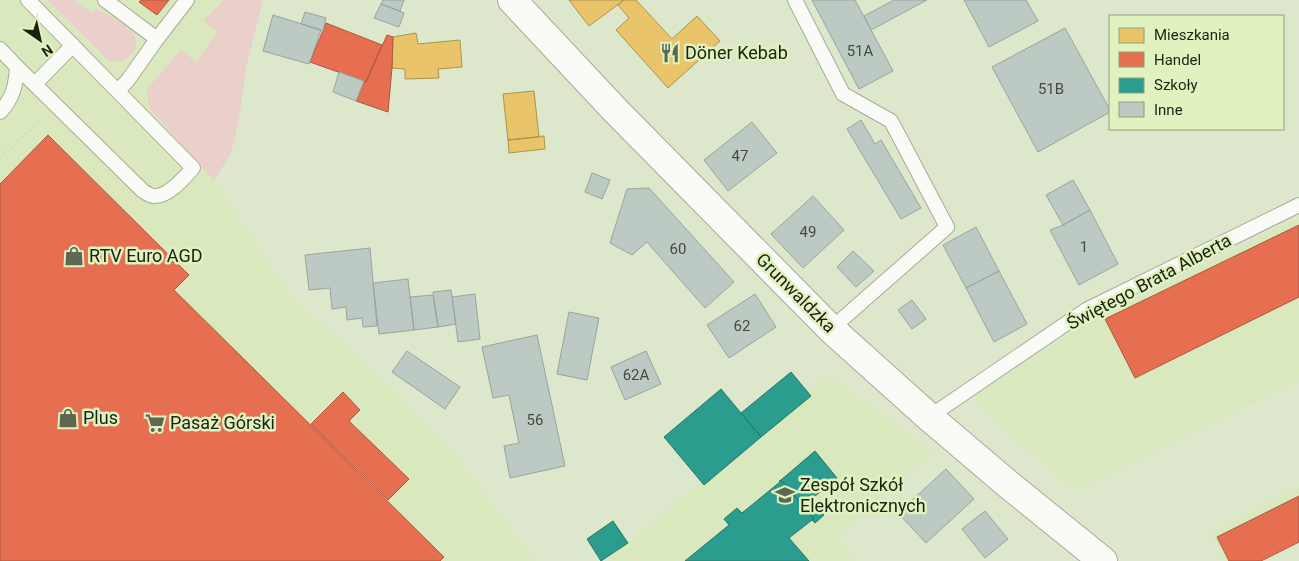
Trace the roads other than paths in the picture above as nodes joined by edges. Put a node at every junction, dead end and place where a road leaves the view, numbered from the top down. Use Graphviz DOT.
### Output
graph roads {
  1 [pos="28,0"];
  2 [pos="105,0"];
  3 [pos="187,0"];
  4 [pos="512,0"];
  5 [pos="795,0"];
  6 [pos="156,39"];
  7 [pos="73,45"];
  8 [pos="0,49"];
  9 [pos="17,66"];
  10 [pos="35,84"];
  11 [pos="118,91"];
  12 [pos="0,112"];
  13 [pos="1299,205"];
  14 [pos="831,329"];
  15 [pos="929,417"];
  16 [pos="1103,561"];
  1 -- 7 [label="lane"];
  2 -- 6 [label="lane"];
  3 -- 6 [label="lane"];
  4 -- 14 [label="street, Grunwaldzka"];
  5 -- 14 [label="lane"];
  6 -- 11 [label="lane"];
  7 -- 10 [label="lane"];
  7 -- 11 [label="lane"];
  8 -- 9 [label="lane"];
  9 -- 10 [label="lane"];
  9 -- 12 [label="lane"];
  10 -- 11 [label="lane"];
  13 -- 15 [label="lane, Świętego Brata Alberta"];
  14 -- 15 [label="street, Grunwaldzka"];
  15 -- 16 [label="street, Grunwaldzka"];
}
